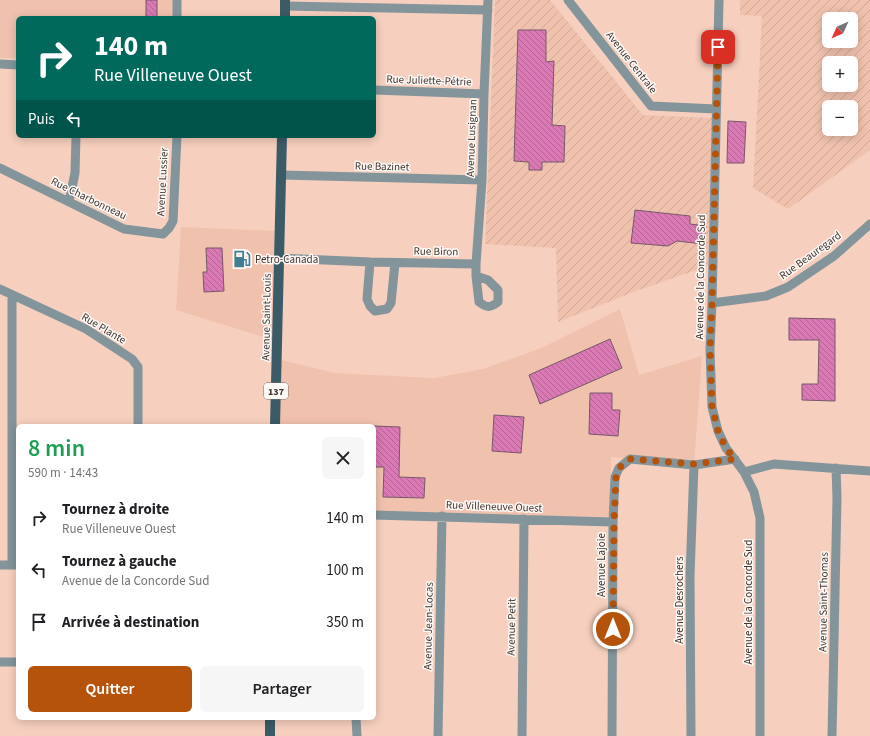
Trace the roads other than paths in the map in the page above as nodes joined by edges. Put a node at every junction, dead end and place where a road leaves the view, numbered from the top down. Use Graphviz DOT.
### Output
graph roads {
  1 [pos="177,0"];
  2 [pos="488,0"];
  3 [pos="568,0"];
  4 [pos="719,0"];
  5 [pos="285,3"];
  6 [pos="488,10"];
  7 [pos="177,16"];
  8 [pos="284,16"];
  9 [pos="0,64"];
  10 [pos="16,65"];
  11 [pos="376,90"];
  12 [pos="484,94"];
  13 [pos="716,109"];
  14 [pos="76,138"];
  15 [pos="177,138"];
  16 [pos="282,138"];
  17 [pos="0,168"];
  18 [pos="281,175"];
  19 [pos="482,180"];
  20 [pos="69,202"];
  21 [pos="870,224"];
  22 [pos="169,228"];
  23 [pos="279,258"];
  24 [pos="370,262"];
  25 [pos="395,263"];
  26 [pos="476,264"];
  27 [pos="476,276"];
  28 [pos="0,289"];
  29 [pos="12,295"];
  30 [pos="712,303"];
  31 [pos="138,424"];
  32 [pos="275,424"];
  33 [pos="735,459"];
  34 [pos="694,464"];
  35 [pos="836,468"];
  36 [pos="15,470"];
  37 [pos="870,470"];
  38 [pos="744,472"];
  39 [pos="376,515"];
  40 [pos="442,516"];
  41 [pos="524,519"];
  42 [pos="614,522"];
  43 [pos="0,564"];
  44 [pos="15,565"];
  45 [pos="0,662"];
  46 [pos="16,662"];
  47 [pos="270,720"];
  48 [pos="356,720"];
  49 [pos="270,736"];
  50 [pos="357,736"];
  51 [pos="438,736"];
  52 [pos="522,736"];
  53 [pos="612,736"];
  54 [pos="691,736"];
  55 [pos="760,736"];
  56 [pos="832,736"];
  1 -- 7 [label="street"];
  2 -- 6 [label="street, Avenue Lusignan"];
  3 -- 13 [label="street, Avenue Centrale"];
  4 -- 13 [label="street, Avenue de la Concorde Sud"];
  5 -- 6 [label="street"];
  5 -- 8 [label="main road"];
  6 -- 12 [label="street, Avenue Lusignan"];
  9 -- 10 [label="street"];
  11 -- 12 [label="street, Rue Juliette-Pétrie"];
  12 -- 19 [label="street, Avenue Lusignan"];
  13 -- 30 [label="street, Avenue de la Concorde Sud"];
  14 -- 20 [label="street"];
  15 -- 22 [label="street, Avenue Lussier"];
  16 -- 18 [label="main road, Avenue Saint-Louis / 137"];
  17 -- 20 [label="street, Rue Charbonneau"];
  18 -- 19 [label="street, Rue Bazinet"];
  18 -- 23 [label="main road, Avenue Saint-Louis / 137"];
  19 -- 26 [label="street, Avenue Lusignan"];
  20 -- 22 [label="street, Rue Charbonneau"];
  21 -- 30 [label="street, Rue Beauregard"];
  23 -- 24 [label="street, Rue Biron"];
  23 -- 32 [label="main road, Avenue Saint-Louis / 137"];
  24 -- 25 [label="street, Rue Biron"];
  24 -- 25 [label="street"];
  25 -- 26 [label="street, Rue Biron"];
  26 -- 27 [label="street, Avenue Lusignan"];
  28 -- 29 [label="street, Rue Plante"];
  29 -- 31 [label="street, Rue Plante"];
  29 -- 36 [label="street"];
  30 -- 33 [label="street, Avenue de la Concorde Sud"];
  33 -- 34 [label="street"];
  33 -- 38 [label="street, Avenue de la Concorde Sud"];
  34 -- 42 [label="street, Avenue Lajoie"];
  34 -- 54 [label="street, Avenue Desrochers"];
  35 -- 37 [label="street"];
  35 -- 38 [label="street"];
  35 -- 56 [label="street, Avenue Saint-Thomas"];
  36 -- 44 [label="street"];
  38 -- 55 [label="street, Avenue de la Concorde Sud"];
  39 -- 40 [label="street, Rue Villeneuve Ouest"];
  40 -- 41 [label="street, Rue Villeneuve Ouest"];
  40 -- 51 [label="street, Avenue Jean-Locas"];
  41 -- 42 [label="street, Rue Villeneuve Ouest"];
  41 -- 52 [label="street, Avenue Petit"];
  42 -- 53 [label="street, Avenue Lajoie"];
  43 -- 44 [label="street"];
  45 -- 46 [label="street"];
  47 -- 49 [label="main road"];
  48 -- 50 [label="street"];
}
